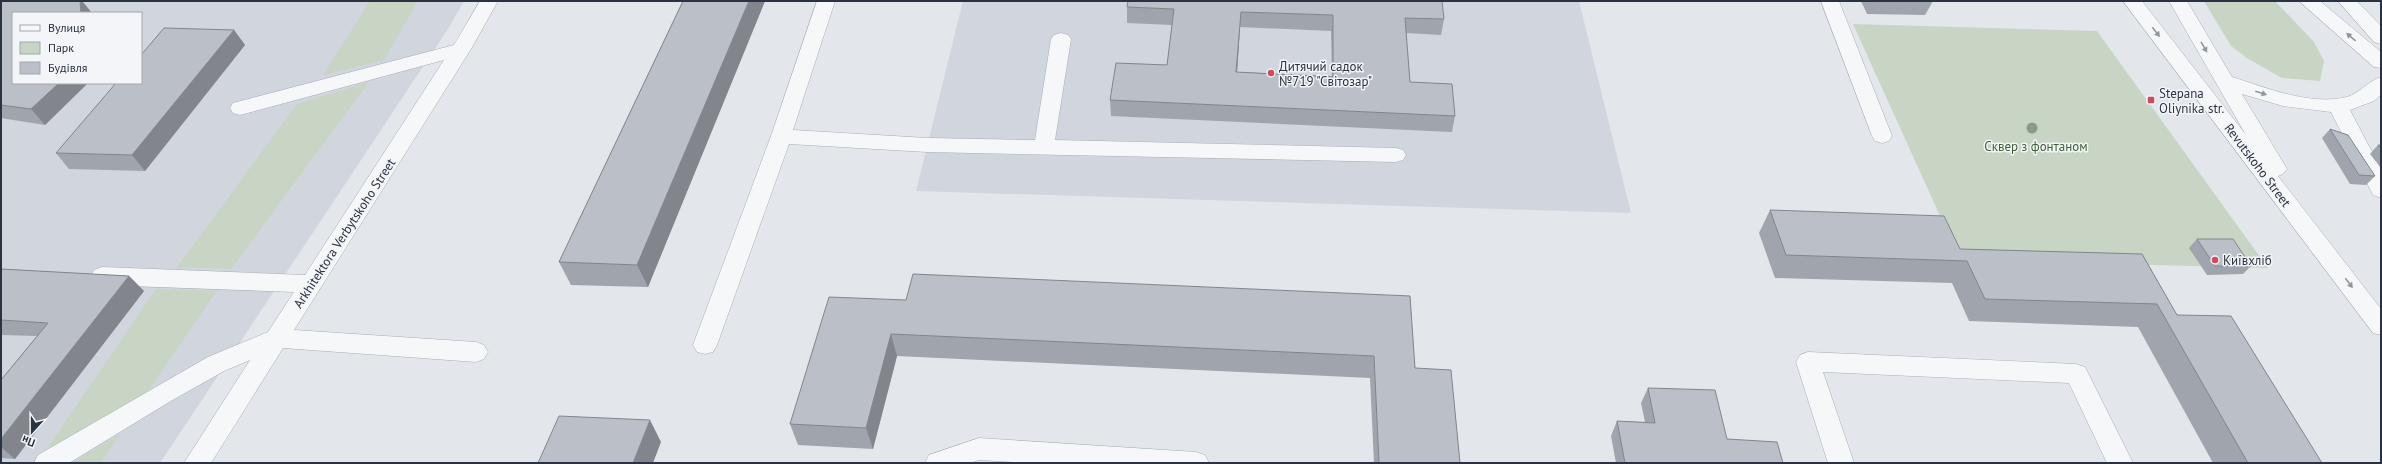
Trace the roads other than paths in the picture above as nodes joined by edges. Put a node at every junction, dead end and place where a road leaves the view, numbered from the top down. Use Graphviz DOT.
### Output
graph roads {
  1 [pos="489,1"];
  2 [pos="826,1"];
  3 [pos="1830,1"];
  4 [pos="2132,1"];
  5 [pos="2178,1"];
  6 [pos="2308,1"];
  7 [pos="2347,1"];
  8 [pos="2381,38"];
  9 [pos="1061,39"];
  10 [pos="461,49"];
  11 [pos="2381,62"];
  12 [pos="2224,81"];
  13 [pos="2381,84"];
  14 [pos="2338,106"];
  15 [pos="240,108"];
  16 [pos="781,136"];
  17 [pos="1882,136"];
  18 [pos="1044,147"];
  19 [pos="1396,155"];
  20 [pos="2381,190"];
  21 [pos="2325,252"];
  22 [pos="80,275"];
  23 [pos="311,284"];
  24 [pos="2381,326"];
  25 [pos="277,338"];
  26 [pos="705,345"];
  27 [pos="476,352"];
  28 [pos="47,463"];
  29 [pos="197,463"];
  30 [pos="938,463"];
  31 [pos="1196,463"];
  32 [pos="1841,463"];
  33 [pos="2120,463"];
  1 -- 10 [label="street, Arkhitektora Verbytskoho Street"];
  2 -- 16 [label="street"];
  3 -- 17 [label="street"];
  4 -- 21 [label="street, Revutskoho Street, one-way"];
  5 -- 12 [label="street, Revutskoho Street, one-way"];
  11 -- 6 [label="street, one-way"];
  7 -- 8 [label="street"];
  9 -- 18 [label="street"];
  10 -- 15 [label="street"];
  10 -- 23 [label="street, Arkhitektora Verbytskoho Street"];
  12 -- 14 [label="street, one-way"];
  12 -- 21 [label="street, Revutskoho Street"];
  13 -- 14 [label="street"];
  14 -- 20 [label="street"];
  16 -- 18 [label="street"];
  16 -- 26 [label="street"];
  18 -- 19 [label="street"];
  21 -- 24 [label="street, Revutskoho Street, one-way"];
  22 -- 23 [label="street"];
  23 -- 25 [label="street, Arkhitektora Verbytskoho Street"];
  25 -- 27 [label="street"];
  25 -- 28 [label="street"];
  25 -- 29 [label="street, Arkhitektora Verbytskoho Street"];
  30 -- 31 [label="street"];
  32 -- 33 [label="street"];
}
